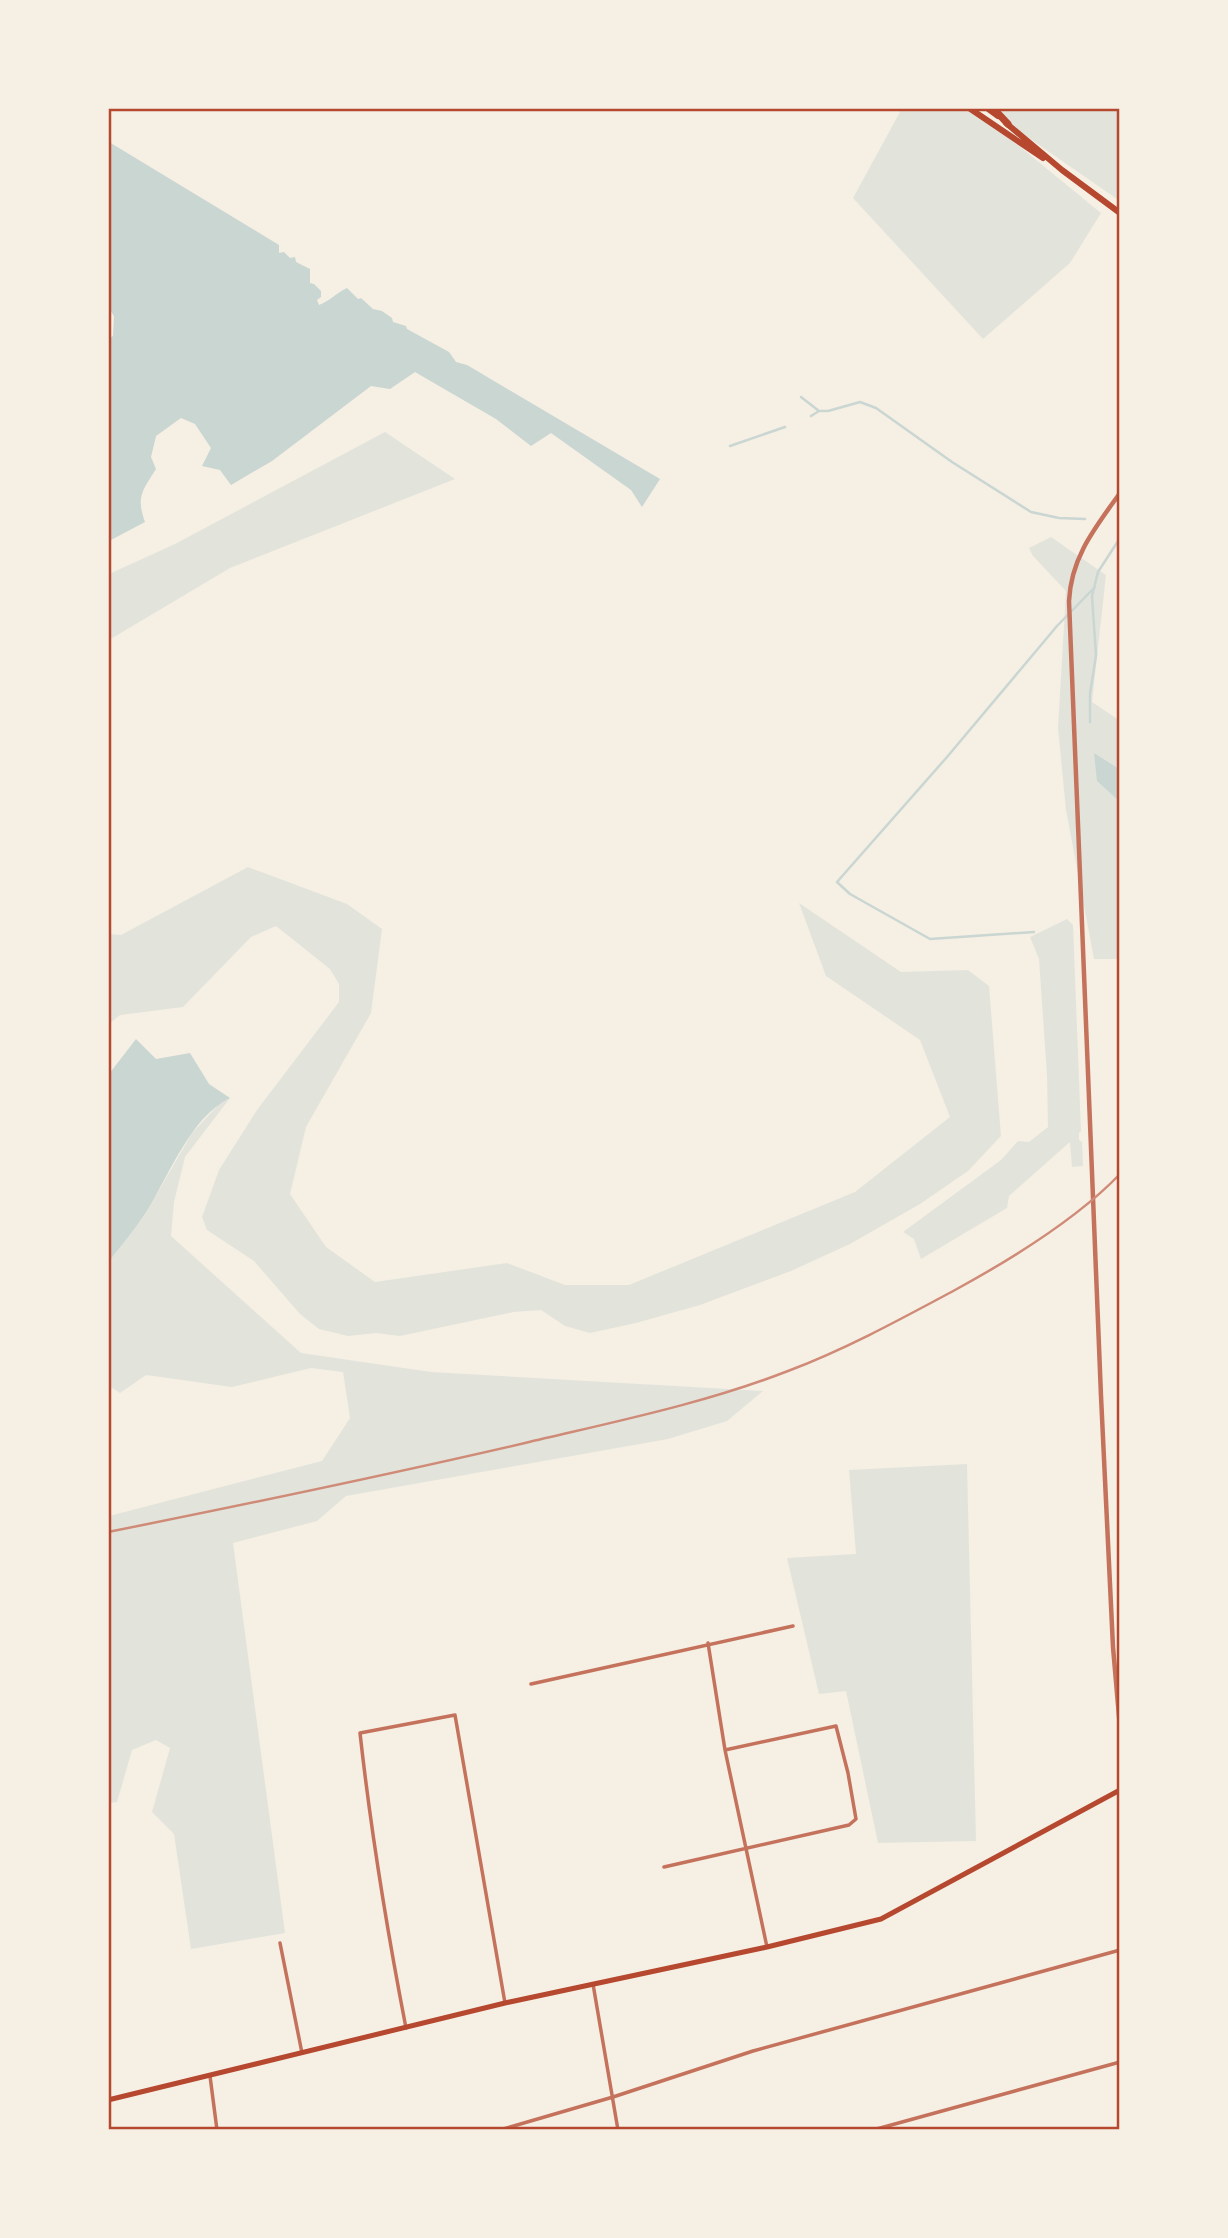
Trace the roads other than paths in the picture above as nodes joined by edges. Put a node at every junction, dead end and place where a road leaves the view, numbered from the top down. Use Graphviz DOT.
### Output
graph roads {
  1 [pos="969,108"];
  2 [pos="987,108"];
  3 [pos="993,108"];
  4 [pos="1008,124"];
  5 [pos="1062,170"];
  6 [pos="1119,213"];
  7 [pos="1119,493"];
  8 [pos="793,1626"];
  9 [pos="708,1643"];
  10 [pos="531,1684"];
  11 [pos="1119,1728"];
  12 [pos="725,1750"];
  13 [pos="1119,1790"];
  14 [pos="746,1847"];
  15 [pos="664,1867"];
  16 [pos="280,1943"];
  17 [pos="767,1947"];
  18 [pos="1119,1950"];
  19 [pos="593,1984"];
  20 [pos="505,2003"];
  21 [pos="406,2028"];
  22 [pos="302,2053"];
  23 [pos="1119,2062"];
  24 [pos="210,2076"];
  25 [pos="613,2097"];
  26 [pos="108,2101"];
  27 [pos="217,2130"];
  28 [pos="500,2130"];
  29 [pos="618,2130"];
  30 [pos="873,2130"];
  1 -- 5 [label="main road"];
  2 -- 4 [label="main road"];
  3 -- 4 [label="highway"];
  4 -- 5 [label="main road"];
  5 -- 6 [label="main road"];
  7 -- 11 [label="street"];
  8 -- 9 [label="street"];
  9 -- 10 [label="street"];
  9 -- 12 [label="street"];
  12 -- 14 [label="street"];
  12 -- 14 [label="street"];
  13 -- 17 [label="main road"];
  14 -- 15 [label="street"];
  14 -- 17 [label="street"];
  16 -- 22 [label="street"];
  17 -- 19 [label="main road"];
  18 -- 25 [label="street"];
  19 -- 20 [label="main road"];
  19 -- 25 [label="street"];
  20 -- 21 [label="main road"];
  20 -- 21 [label="street"];
  21 -- 22 [label="main road"];
  22 -- 24 [label="main road"];
  23 -- 30 [label="street"];
  24 -- 26 [label="main road"];
  24 -- 27 [label="street"];
  25 -- 28 [label="street"];
  25 -- 29 [label="street"];
}
